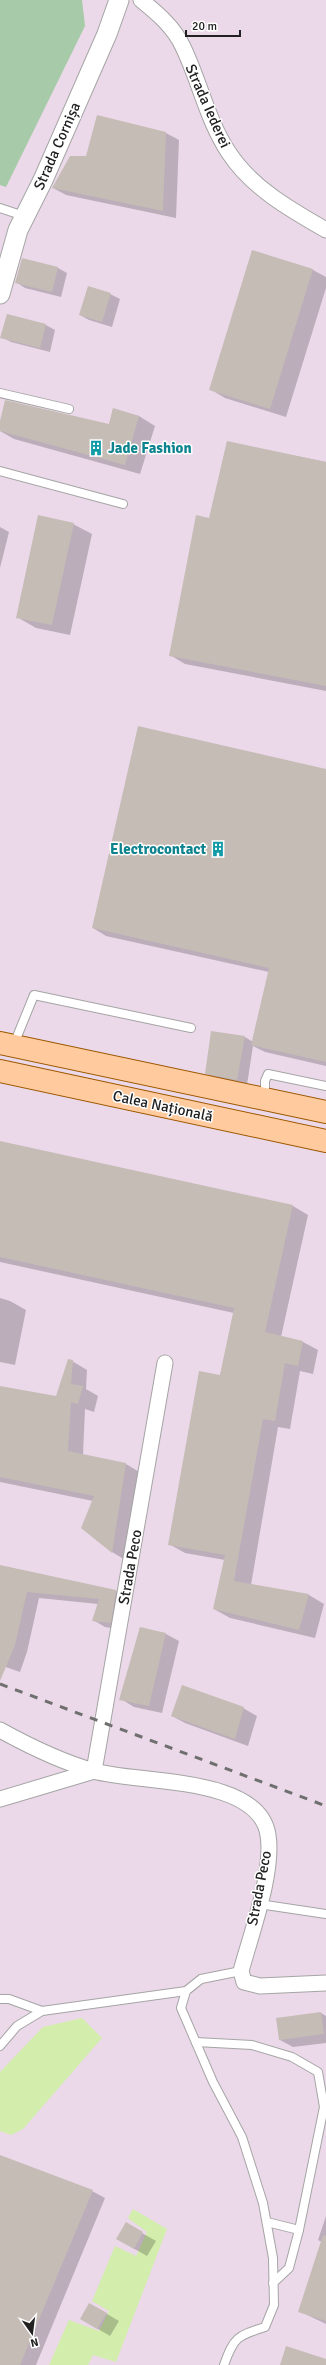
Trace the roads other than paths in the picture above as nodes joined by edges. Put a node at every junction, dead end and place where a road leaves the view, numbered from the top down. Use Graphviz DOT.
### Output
graph roads {
  1 [pos="119,0"];
  2 [pos="141,0"];
  3 [pos="0,208"];
  4 [pos="24,216"];
  5 [pos="326,230"];
  6 [pos="0,294"];
  7 [pos="0,393"];
  8 [pos="69,409"];
  9 [pos="0,471"];
  10 [pos="123,504"];
  11 [pos="191,1028"];
  12 [pos="6,1045"];
  13 [pos="0,1071"];
  14 [pos="326,1086"];
  15 [pos="265,1098"];
  16 [pos="326,1112"];
  17 [pos="326,1141"];
  18 [pos="165,1363"];
  19 [pos="0,1730"];
  20 [pos="94,1771"];
  21 [pos="0,1799"];
  22 [pos="259,1904"];
  23 [pos="326,1914"];
  24 [pos="241,1971"];
  25 [pos="326,1983"];
  26 [pos="186,1991"];
  27 [pos="0,1999"];
  28 [pos="42,2011"];
  29 [pos="196,2042"];
  30 [pos="0,2046"];
  31 [pos="267,2222"];
  32 [pos="299,2230"];
  33 [pos="274,2283"];
  34 [pos="224,2365"];
  1 -- 4 [label="street, Strada Cornișa"];
  2 -- 5 [label="street, Strada Iederei"];
  3 -- 4 [label="lane"];
  4 -- 6 [label="street, Strada Cornișa"];
  7 -- 8 [label="lane"];
  9 -- 10 [label="lane"];
  11 -- 12 [label="lane"];
  12 -- 15 [label="main road, Calea Națională"];
  13 -- 17 [label="main road, Calea Națională"];
  14 -- 15 [label="lane"];
  15 -- 16 [label="main road, Calea Națională"];
  18 -- 20 [label="street, Strada Peco"];
  19 -- 20 [label="street, Strada Peco"];
  20 -- 21 [label="street, Strada Peco"];
  20 -- 22 [label="street, Strada Peco"];
  22 -- 23 [label="lane"];
  22 -- 24 [label="street, Strada Peco"];
  24 -- 25 [label="street"];
  24 -- 26 [label="lane"];
  26 -- 28 [label="lane"];
  26 -- 29 [label="lane"];
  27 -- 28 [label="lane"];
  28 -- 30 [label="lane"];
  29 -- 31 [label="lane"];
  29 -- 32 [label="lane"];
  31 -- 32 [label="lane"];
  31 -- 33 [label="lane"];
  32 -- 33 [label="lane"];
  33 -- 34 [label="lane"];
}
